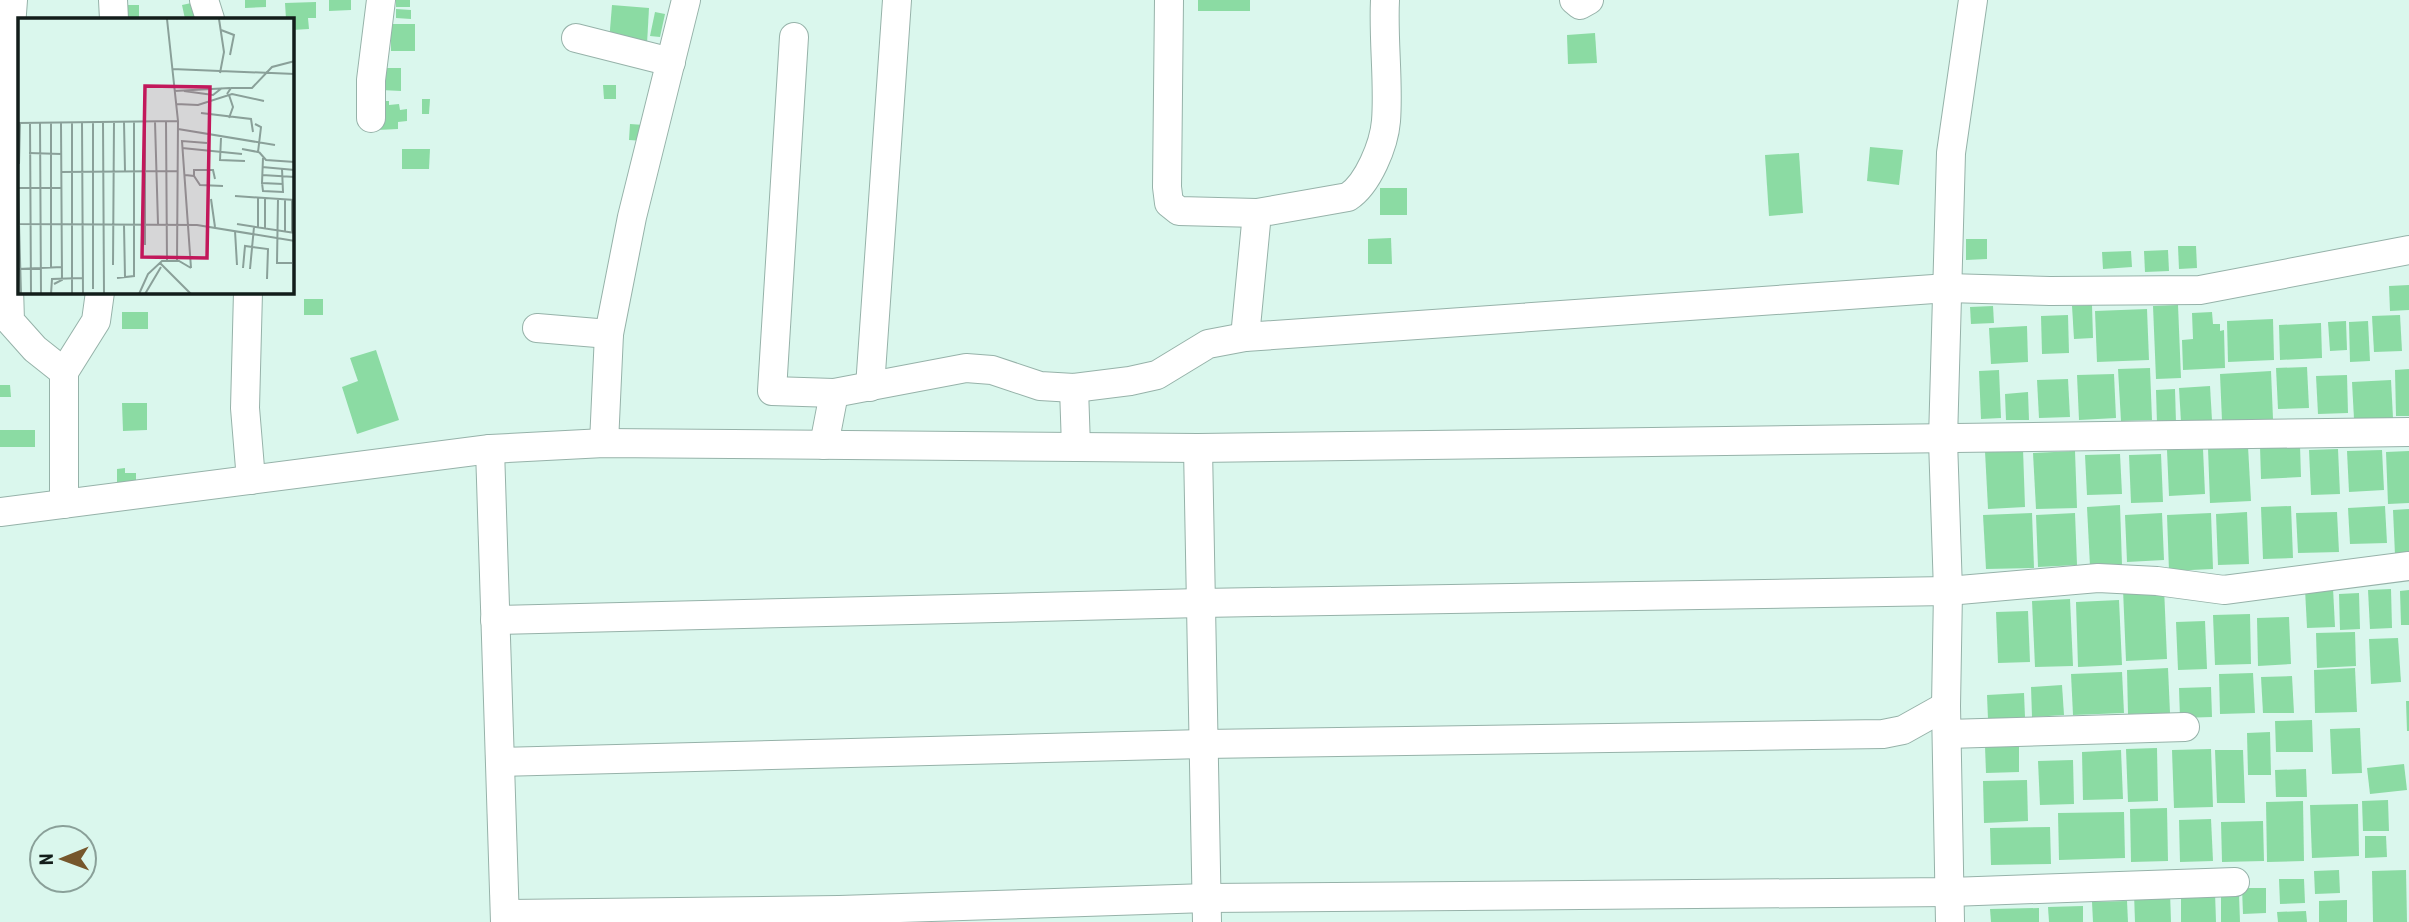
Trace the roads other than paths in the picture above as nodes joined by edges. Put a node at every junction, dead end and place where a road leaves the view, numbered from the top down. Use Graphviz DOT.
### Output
graph roads {
  1 [pos="13,0"];
  2 [pos="113,0"];
  3 [pos="204,0"];
  4 [pos="381,0"];
  5 [pos="686,0"];
  6 [pos="897,0"];
  7 [pos="1169,0"];
  8 [pos="1385,0"];
  9 [pos="1574,0"];
  10 [pos="1589,0"];
  11 [pos="1973,0"];
  12 [pos="114,18"];
  13 [pos="210,18"];
  14 [pos="794,37"];
  15 [pos="576,38"];
  16 [pos="671,62"];
  17 [pos="371,118"];
  18 [pos="1257,213"];
  19 [pos="2409,250"];
  20 [pos="1948,288"];
  21 [pos="100,294"];
  22 [pos="248,294"];
  23 [pos="537,328"];
  24 [pos="609,334"];
  25 [pos="1245,337"];
  26 [pos="64,372"];
  27 [pos="870,387"];
  28 [pos="1074,388"];
  29 [pos="834,393"];
  30 [pos="2409,432"];
  31 [pos="1943,440"];
  32 [pos="604,443"];
  33 [pos="824,445"];
  34 [pos="1076,447"];
  35 [pos="1198,448"];
  36 [pos="490,449"];
  37 [pos="251,480"];
  38 [pos="64,504"];
  39 [pos="0,512"];
  40 [pos="2409,566"];
  41 [pos="1948,591"];
  42 [pos="1202,603"];
  43 [pos="495,620"];
  44 [pos="1946,706"];
  45 [pos="2185,727"];
  46 [pos="1947,734"];
  47 [pos="1204,744"];
  48 [pos="500,762"];
  49 [pos="2235,882"];
  50 [pos="1950,892"];
  51 [pos="1207,910"];
  52 [pos="505,918"];
  53 [pos="1950,922"];
  1 -- 26 [label="street"];
  2 -- 12 [label="street"];
  3 -- 13 [label="street"];
  4 -- 17 [label="street"];
  5 -- 16 [label="street"];
  6 -- 27 [label="street"];
  7 -- 18 [label="street"];
  8 -- 18 [label="street"];
  9 -- 10 [label="street"];
  11 -- 20 [label="street"];
  14 -- 29 [label="street"];
  15 -- 16 [label="street"];
  16 -- 24 [label="street"];
  18 -- 25 [label="street"];
  19 -- 20 [label="street"];
  20 -- 25 [label="street"];
  20 -- 31 [label="street"];
  21 -- 26 [label="street"];
  22 -- 37 [label="street"];
  23 -- 24 [label="street"];
  24 -- 32 [label="street"];
  25 -- 28 [label="street"];
  26 -- 38 [label="street"];
  27 -- 28 [label="street"];
  27 -- 29 [label="street"];
  28 -- 34 [label="street"];
  29 -- 33 [label="street"];
  30 -- 31 [label="street"];
  31 -- 35 [label="street"];
  31 -- 41 [label="street"];
  32 -- 33 [label="street"];
  32 -- 36 [label="street"];
  33 -- 34 [label="street"];
  34 -- 35 [label="street"];
  35 -- 42 [label="street"];
  36 -- 37 [label="street"];
  36 -- 43 [label="street"];
  37 -- 38 [label="street"];
  38 -- 39 [label="street"];
  40 -- 41 [label="street"];
  41 -- 42 [label="street"];
  41 -- 44 [label="street"];
  42 -- 43 [label="street"];
  42 -- 47 [label="street"];
  43 -- 48 [label="street"];
  44 -- 46 [label="street"];
  44 -- 47 [label="street"];
  45 -- 46 [label="street"];
  46 -- 50 [label="street"];
  47 -- 48 [label="street"];
  47 -- 51 [label="street"];
  48 -- 52 [label="street"];
  49 -- 50 [label="street"];
  50 -- 51 [label="street"];
  50 -- 53 [label="street"];
  51 -- 52 [label="street"];
}
